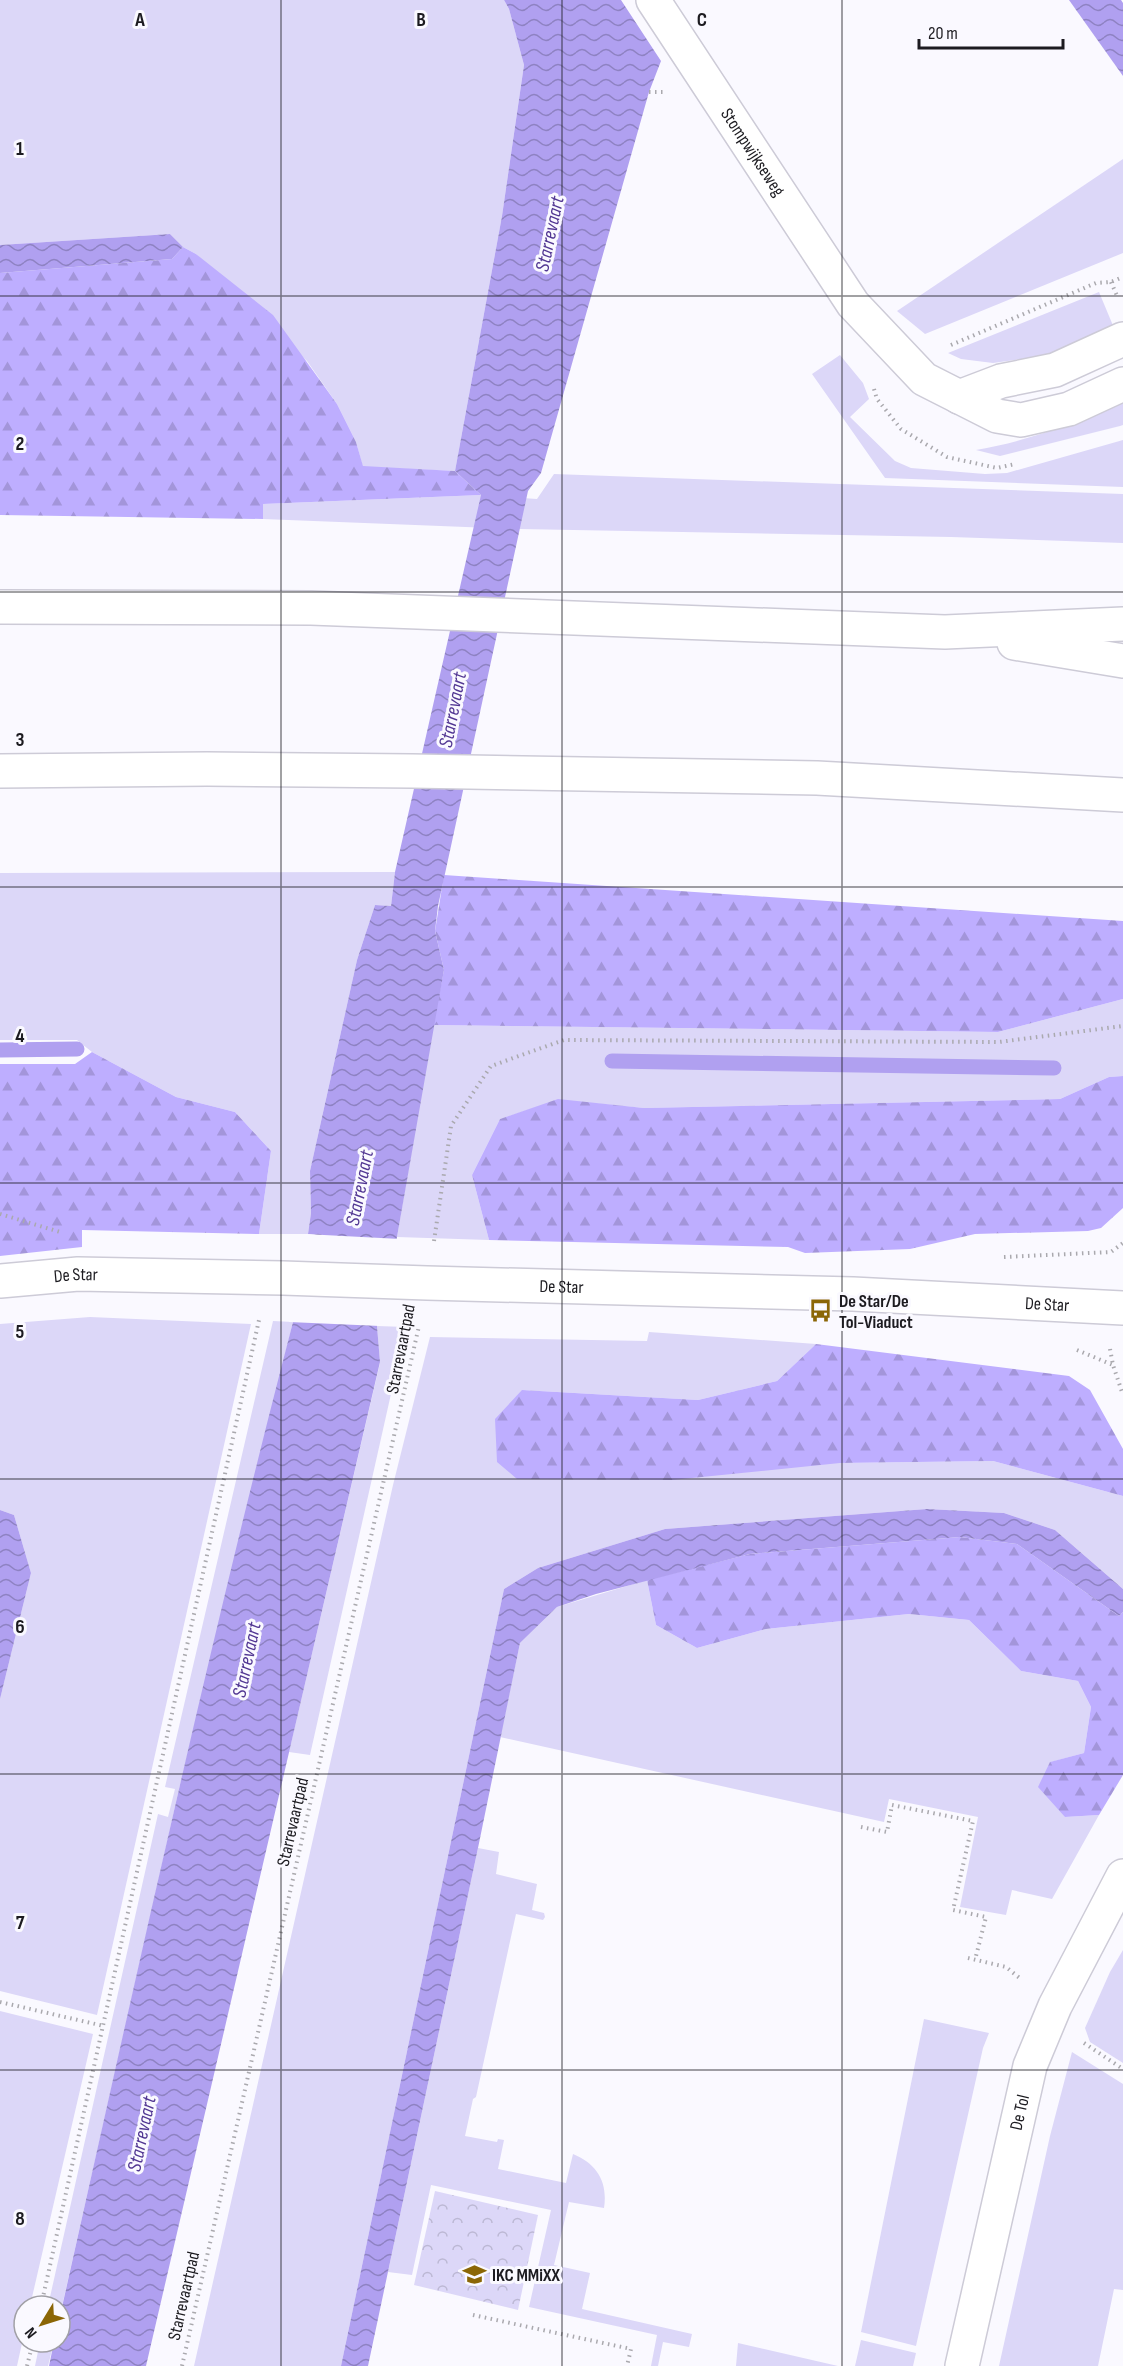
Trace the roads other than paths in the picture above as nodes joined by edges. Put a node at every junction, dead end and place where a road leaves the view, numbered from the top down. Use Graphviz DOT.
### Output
graph roads {
  1 [pos="653,0"];
  2 [pos="1123,339"];
  3 [pos="1123,384"];
  4 [pos="959,397"];
  5 [pos="0,607"];
  6 [pos="1123,624"];
  7 [pos="945,632"];
  8 [pos="1123,661"];
  9 [pos="0,771"];
  10 [pos="1123,795"];
  11 [pos="0,1281"];
  12 [pos="1123,1308"];
  13 [pos="1123,1876"];
  14 [pos="962,2366"];
  1 -- 4 [label="main road, Stompwijkseweg"];
  2 -- 4 [label="main road"];
  3 -- 4 [label="main road, Stompwijkseweg"];
  5 -- 7 [label="main road"];
  6 -- 7 [label="main road"];
  7 -- 8 [label="main road"];
  9 -- 10 [label="main road"];
  11 -- 12 [label="main road, De Star"];
  13 -- 14 [label="main road, De Tol"];
}
